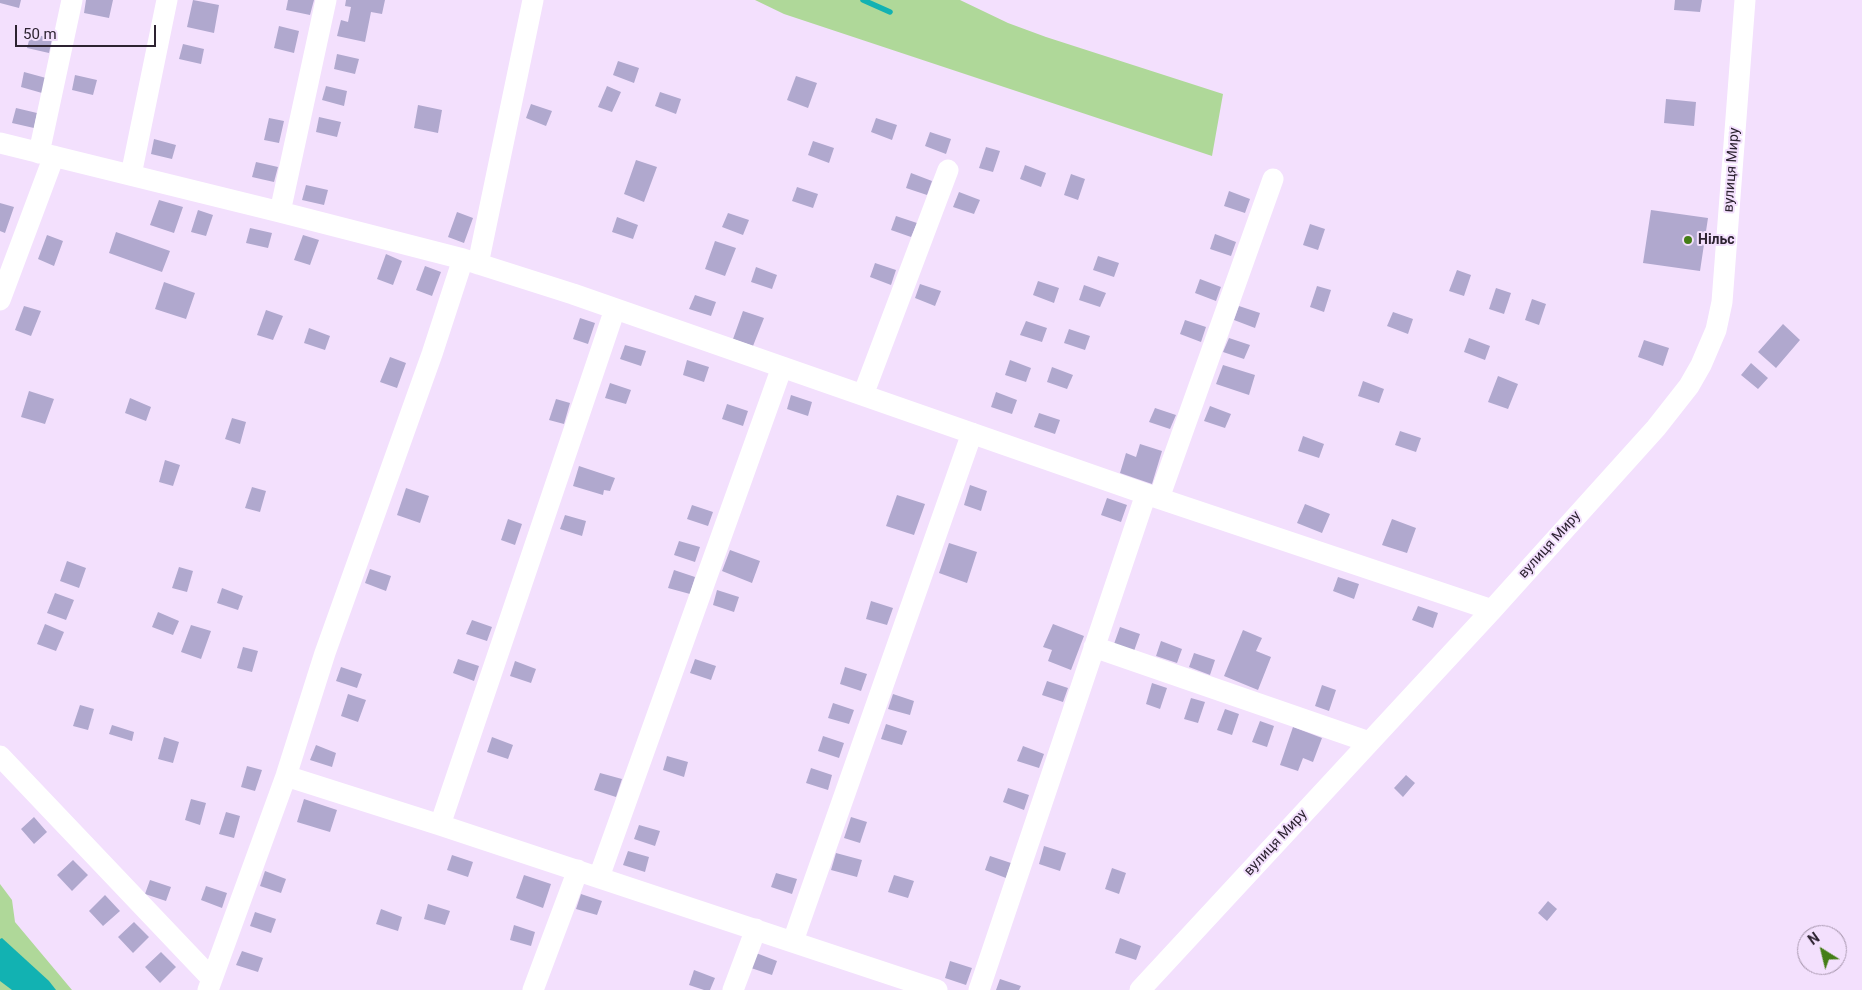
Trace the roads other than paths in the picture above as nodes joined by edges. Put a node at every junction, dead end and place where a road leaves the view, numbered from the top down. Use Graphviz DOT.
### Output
graph roads {
  1 [pos="72,0"];
  2 [pos="168,0"];
  3 [pos="326,0"];
  4 [pos="533,0"];
  5 [pos="1745,0"];
  6 [pos="0,143"];
  7 [pos="47,155"];
  8 [pos="948,170"];
  9 [pos="131,175"];
  10 [pos="1274,179"];
  11 [pos="280,212"];
  12 [pos="470,262"];
  13 [pos="0,300"];
  14 [pos="615,309"];
  15 [pos="782,367"];
  16 [pos="863,395"];
  17 [pos="972,434"];
  18 [pos="1152,496"];
  19 [pos="1492,610"];
  20 [pos="1094,647"];
  21 [pos="1369,742"];
  22 [pos="0,756"];
  23 [pos="286,776"];
  24 [pos="440,825"];
  25 [pos="578,870"];
  26 [pos="599,877"];
  27 [pos="756,929"];
  28 [pos="793,941"];
  29 [pos="210,985"];
  30 [pos="533,990"];
  31 [pos="733,990"];
  32 [pos="936,990"];
  33 [pos="979,990"];
  34 [pos="1140,990"];
  1 -- 7 [label="street"];
  2 -- 9 [label="street"];
  3 -- 11 [label="street"];
  4 -- 12 [label="street"];
  5 -- 19 [label="street, вулиця Миру"];
  6 -- 7 [label="street"];
  7 -- 9 [label="street"];
  7 -- 13 [label="street"];
  8 -- 16 [label="street"];
  9 -- 11 [label="street"];
  10 -- 18 [label="street"];
  11 -- 12 [label="street"];
  12 -- 14 [label="street"];
  12 -- 23 [label="street"];
  14 -- 15 [label="street"];
  14 -- 24 [label="street"];
  15 -- 16 [label="street"];
  15 -- 26 [label="street"];
  16 -- 17 [label="street"];
  17 -- 18 [label="street"];
  17 -- 28 [label="street"];
  18 -- 19 [label="street"];
  18 -- 20 [label="street"];
  19 -- 21 [label="street, вулиця Миру"];
  20 -- 21 [label="street"];
  20 -- 33 [label="street"];
  21 -- 34 [label="street, вулиця Миру"];
  22 -- 29 [label="street"];
  23 -- 24 [label="street"];
  23 -- 29 [label="street"];
  24 -- 25 [label="street"];
  25 -- 26 [label="street"];
  25 -- 30 [label="street"];
  26 -- 27 [label="street"];
  27 -- 28 [label="street"];
  27 -- 31 [label="street"];
  28 -- 32 [label="street"];
}
